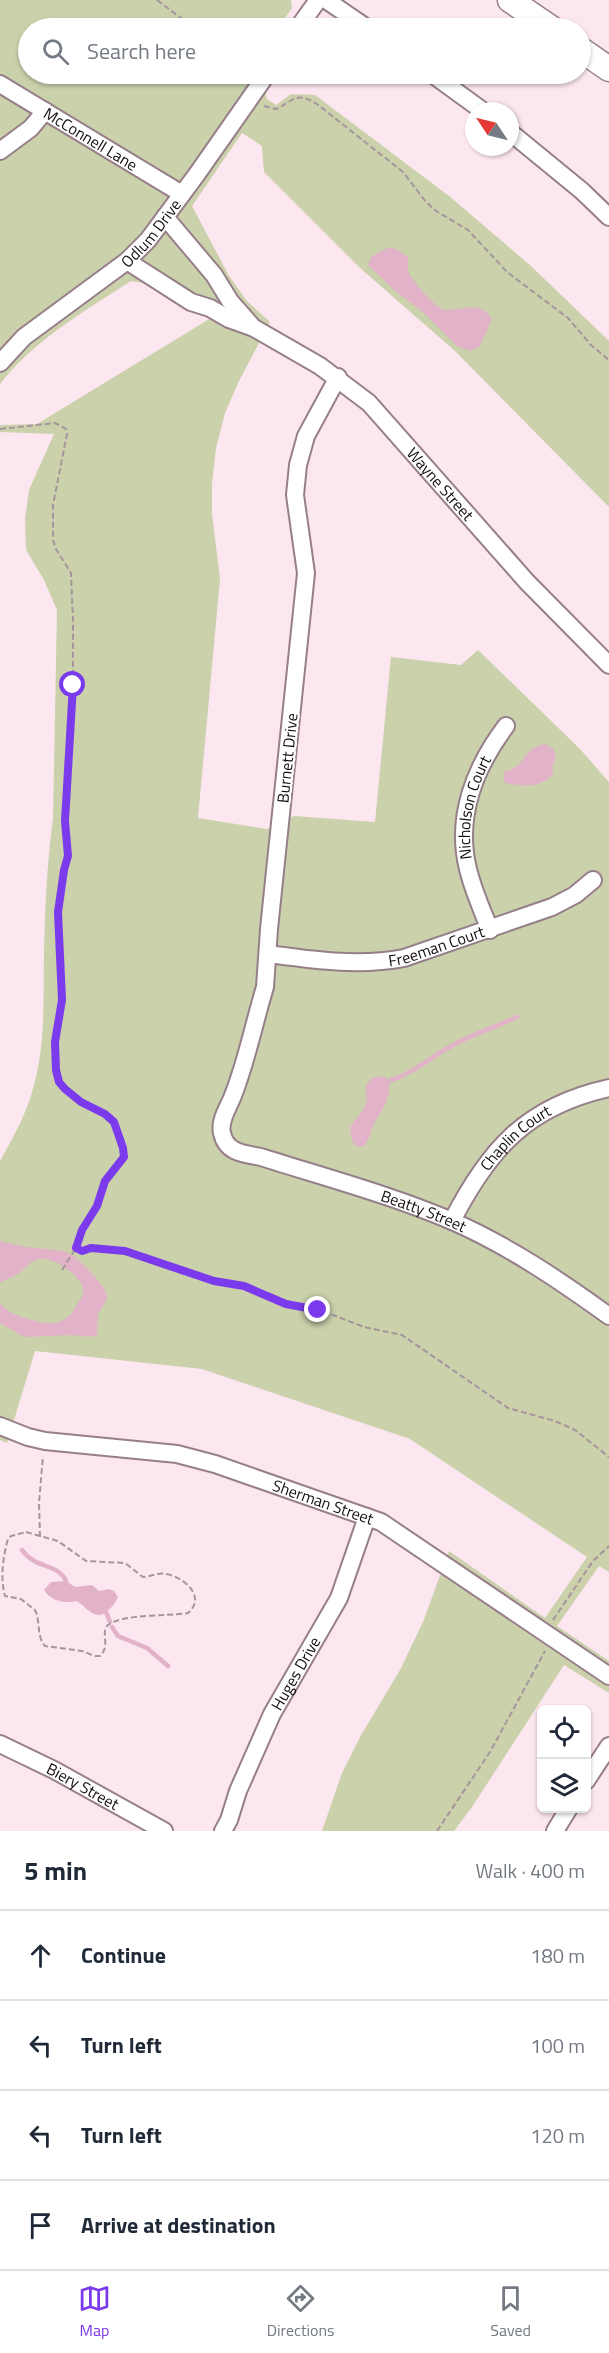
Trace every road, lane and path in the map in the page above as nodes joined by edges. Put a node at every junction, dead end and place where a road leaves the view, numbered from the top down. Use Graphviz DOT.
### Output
graph roads {
  1 [pos="157,0"];
  2 [pos="318,0"];
  3 [pos="326,0"];
  4 [pos="510,0"];
  5 [pos="181,18"];
  6 [pos="305,18"];
  7 [pos="352,18"];
  8 [pos="536,18"];
  9 [pos="591,57"];
  10 [pos="609,69"];
  11 [pos="0,84"];
  12 [pos="260,84"];
  13 [pos="446,84"];
  14 [pos="254,92"];
  15 [pos="471,102"];
  16 [pos="45,111"];
  17 [pos="519,139"];
  18 [pos="0,151"];
  19 [pos="183,194"];
  20 [pos="165,217"];
  21 [pos="609,217"];
  22 [pos="127,261"];
  23 [pos="254,328"];
  24 [pos="3,354"];
  25 [pos="609,360"];
  26 [pos="338,377"];
  27 [pos="0,429"];
  28 [pos="609,665"];
  29 [pos="506,726"];
  30 [pos="593,880"];
  31 [pos="490,930"];
  32 [pos="268,954"];
  33 [pos="609,1088"];
  34 [pos="225,1141"];
  35 [pos="452,1221"];
  36 [pos="76,1248"];
  37 [pos="62,1270"];
  38 [pos="609,1316"];
  39 [pos="0,1426"];
  40 [pos="45,1442"];
  41 [pos="609,1457"];
  42 [pos="367,1517"];
  43 [pos="40,1537"];
  44 [pos="609,1546"];
  45 [pos="548,1636"];
  46 [pos="609,1676"];
  47 [pos="0,1744"];
  48 [pos="609,1746"];
  49 [pos="591,1773"];
  50 [pos="566,1813"];
  51 [pos="164,1831"];
  52 [pos="223,1831"];
  53 [pos="437,1831"];
  54 [pos="555,1831"];
  1 -- 5 [label="path"];
  2 -- 6 [label="street"];
  3 -- 7 [label="street"];
  4 -- 8 [label="main road"];
  9 -- 10 [label="main road"];
  11 -- 16 [label="street, McConnell Lane"];
  12 -- 14 [label="street, Odlum Drive"];
  13 -- 15 [label="street"];
  14 -- 19 [label="street, Odlum Drive"];
  14 -- 25 [label="path"];
  16 -- 18 [label="street"];
  16 -- 19 [label="street, McConnell Lane"];
  17 -- 21 [label="street"];
  19 -- 20 [label="street, Odlum Drive"];
  20 -- 22 [label="street, Odlum Drive"];
  20 -- 23 [label="street, Wayne Street"];
  22 -- 23 [label="street, Wayne Street"];
  22 -- 24 [label="street, Odlum Drive"];
  23 -- 26 [label="street, Wayne Street"];
  26 -- 28 [label="street, Wayne Street"];
  26 -- 32 [label="street, Burnett Drive"];
  27 -- 36 [label="path"];
  29 -- 31 [label="street, Nicholson Court"];
  30 -- 31 [label="street, Freeman Court"];
  31 -- 32 [label="street, Freeman Court"];
  32 -- 34 [label="street, Burnett Drive"];
  33 -- 35 [label="street, Chaplin Court"];
  34 -- 35 [label="street, Beatty Street"];
  35 -- 38 [label="street, Beatty Street"];
  36 -- 37 [label="path"];
  36 -- 41 [label="path"];
  39 -- 40 [label="street, Sherman Street"];
  40 -- 42 [label="street, Sherman Street"];
  40 -- 43 [label="path"];
  42 -- 45 [label="street, Sherman Street"];
  42 -- 52 [label="street, Huges Drive"];
  43 -- 43 [label="path"];
  44 -- 45 [label="path"];
  45 -- 46 [label="street, Sherman Street"];
  45 -- 53 [label="path"];
  47 -- 51 [label="street, Biery Street"];
  48 -- 49 [label="street"];
  50 -- 54 [label="street"];
}
